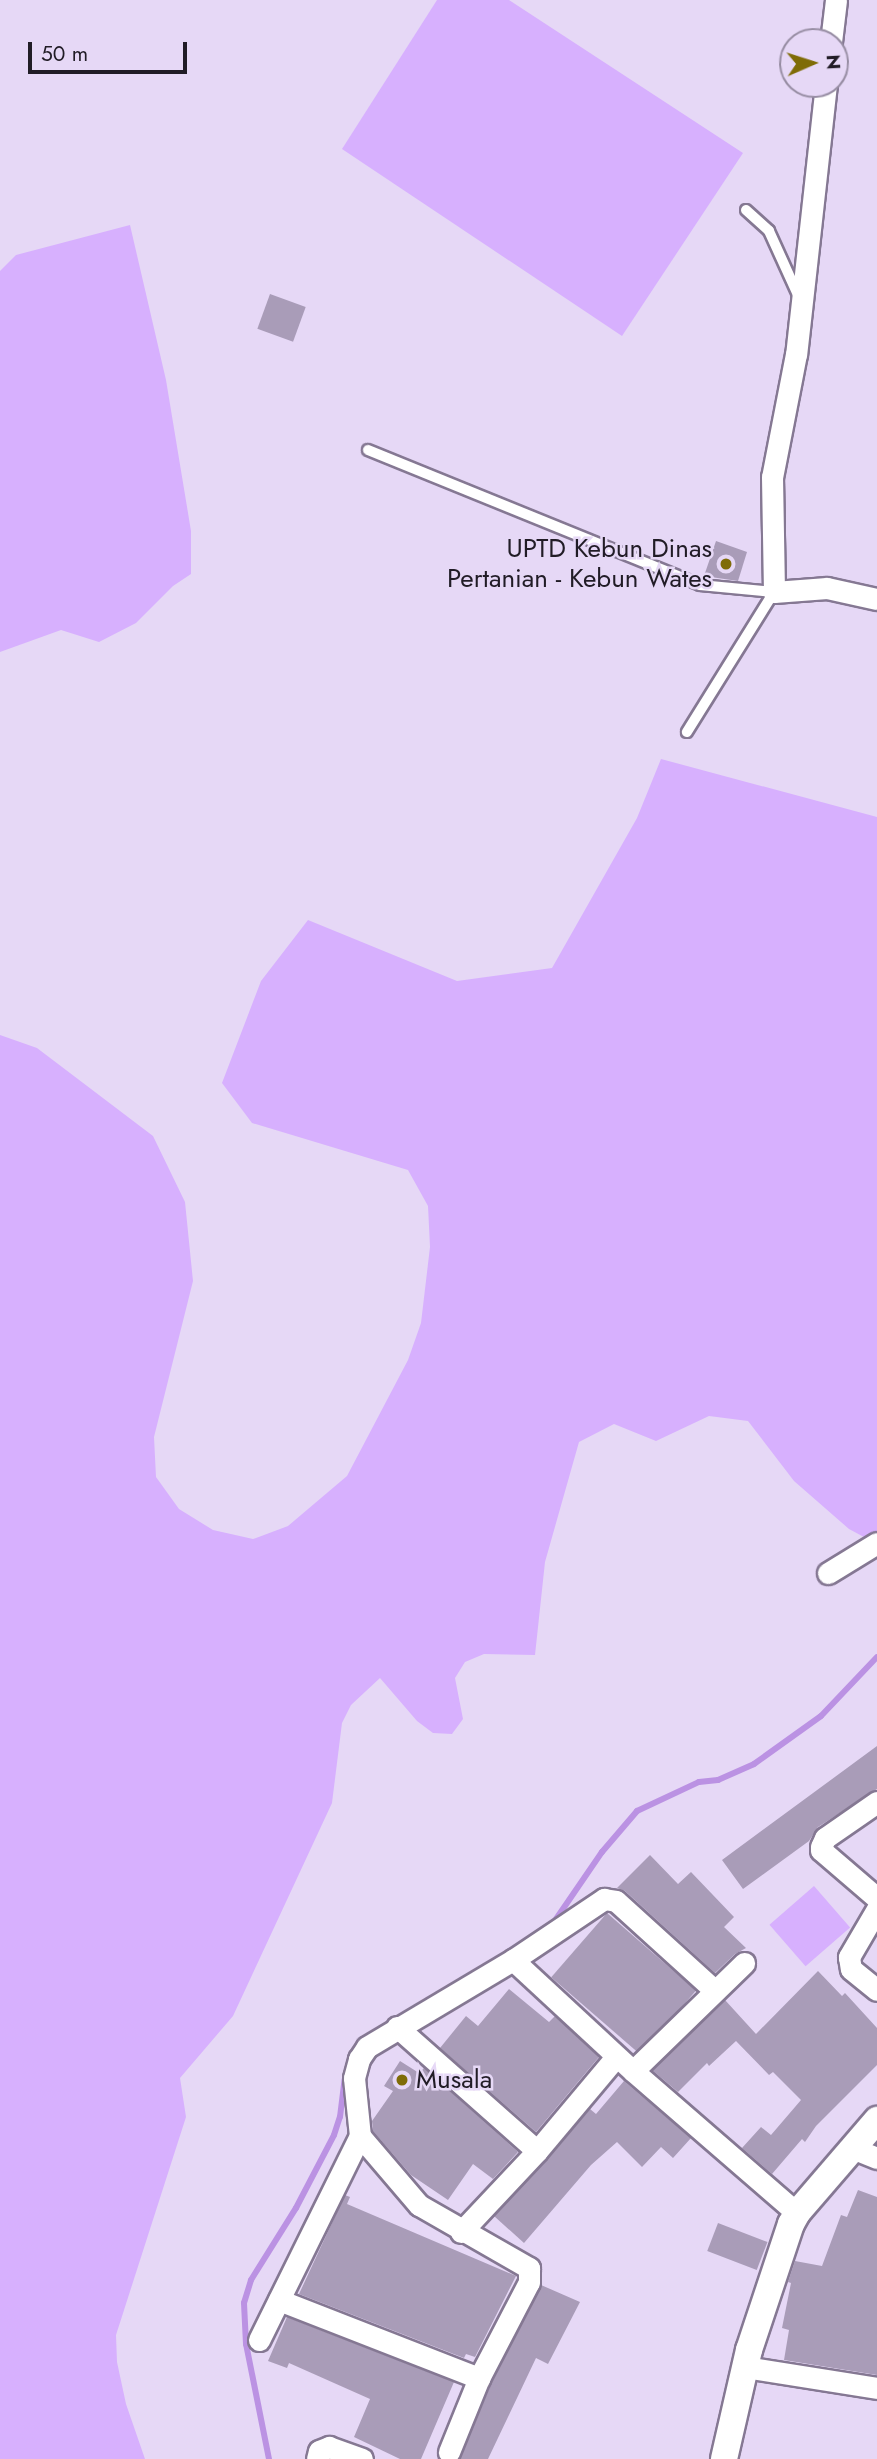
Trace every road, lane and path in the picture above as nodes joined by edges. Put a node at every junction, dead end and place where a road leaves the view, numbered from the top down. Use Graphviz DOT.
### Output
graph roads {
  1 [pos="836,0"];
  2 [pos="833,28"];
  3 [pos="824,98"];
  4 [pos="746,210"];
  5 [pos="802,304"];
  6 [pos="368,450"];
  7 [pos="774,592"];
  8 [pos="877,599"];
  9 [pos="687,732"];
  10 [pos="877,1543"];
  11 [pos="828,1573"];
  12 [pos="877,1802"];
  13 [pos="877,1898"];
  14 [pos="877,1909"];
  15 [pos="513,1960"];
  16 [pos="744,1963"];
  17 [pos="713,1989"];
  18 [pos="877,1990"];
  19 [pos="397,2027"];
  20 [pos="617,2057"];
  21 [pos="633,2071"];
  22 [pos="877,2120"];
  23 [pos="360,2136"];
  24 [pos="852,2147"];
  25 [pos="537,2151"];
  26 [pos="877,2158"];
  27 [pos="797,2213"];
  28 [pos="461,2232"];
  29 [pos="279,2300"];
  30 [pos="258,2340"];
  31 [pos="745,2367"];
  32 [pos="480,2378"];
  33 [pos="877,2388"];
  34 [pos="449,2452"];
  35 [pos="317,2459"];
  36 [pos="362,2459"];
  37 [pos="724,2459"];
  1 -- 2 [label="street"];
  3 -- 5 [label="street"];
  4 -- 5 [label="lane"];
  5 -- 7 [label="street"];
  6 -- 7 [label="lane"];
  7 -- 8 [label="street"];
  7 -- 9 [label="lane"];
  10 -- 11 [label="street"];
  12 -- 13 [label="street"];
  14 -- 18 [label="street"];
  15 -- 17 [label="street"];
  15 -- 19 [label="street"];
  15 -- 20 [label="street"];
  16 -- 17 [label="street"];
  17 -- 21 [label="street"];
  19 -- 23 [label="street"];
  19 -- 25 [label="street"];
  20 -- 21 [label="street"];
  20 -- 25 [label="street"];
  21 -- 27 [label="street"];
  22 -- 24 [label="street"];
  23 -- 28 [label="street"];
  23 -- 29 [label="street"];
  24 -- 26 [label="street"];
  24 -- 27 [label="street"];
  25 -- 28 [label="street"];
  27 -- 31 [label="street"];
  28 -- 32 [label="street"];
  29 -- 30 [label="street"];
  29 -- 32 [label="street"];
  31 -- 33 [label="street"];
  31 -- 37 [label="street"];
  32 -- 34 [label="street"];
  35 -- 36 [label="street"];
}
